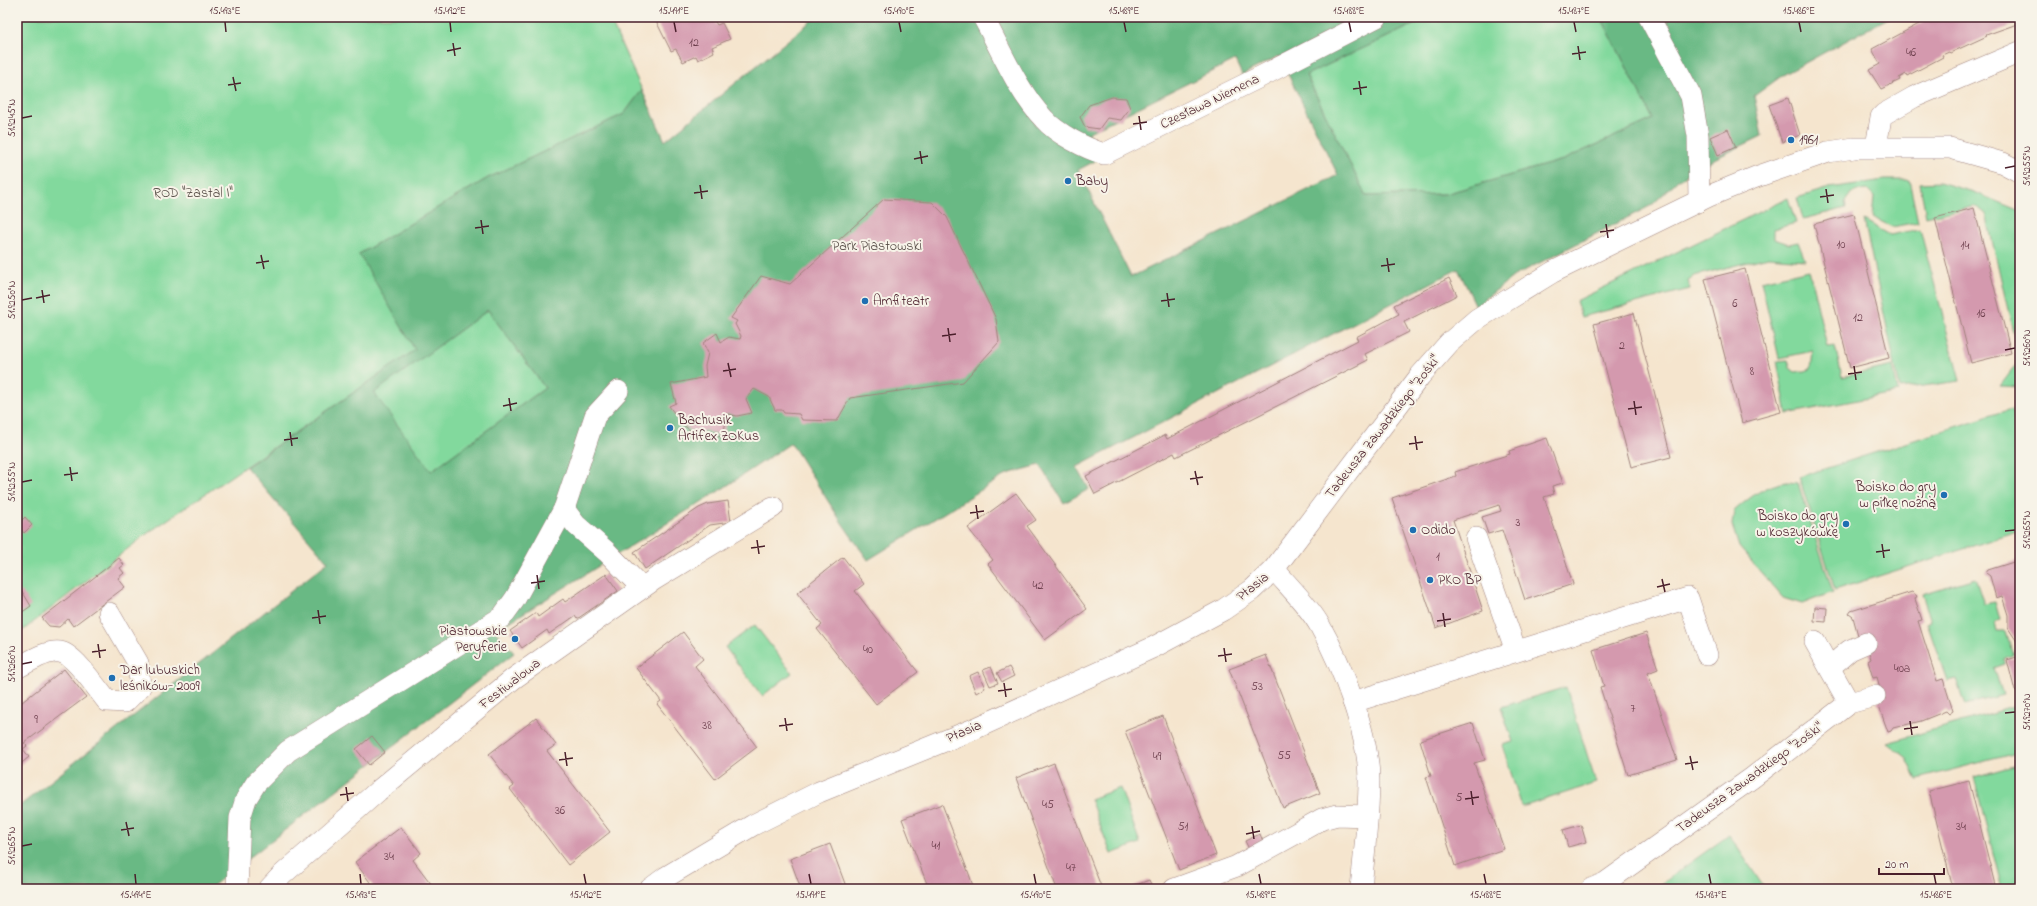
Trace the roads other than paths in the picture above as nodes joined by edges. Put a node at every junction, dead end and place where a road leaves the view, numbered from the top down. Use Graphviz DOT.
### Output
graph roads {
  1 [pos="983,17"];
  2 [pos="1377,17"];
  3 [pos="1649,17"];
  4 [pos="2020,52"];
  5 [pos="1876,147"];
  6 [pos="2020,172"];
  7 [pos="1699,201"];
  8 [pos="618,391"];
  9 [pos="773,507"];
  10 [pos="564,509"];
  11 [pos="1476,538"];
  12 [pos="1274,569"];
  13 [pos="642,588"];
  14 [pos="109,613"];
  15 [pos="1815,642"];
  16 [pos="1866,643"];
  17 [pos="1516,651"];
  18 [pos="1707,655"];
  19 [pos="1830,667"];
  20 [pos="17,668"];
  21 [pos="1875,696"];
  22 [pos="1353,702"];
  23 [pos="1849,704"];
  24 [pos="1368,816"];
  25 [pos="237,889"];
  26 [pos="269,889"];
  27 [pos="650,889"];
  28 [pos="1174,889"];
  29 [pos="1361,889"];
  30 [pos="1591,889"];
  1 -- 2 [label="street, Czesława Niemena"];
  3 -- 7 [label="street"];
  4 -- 5 [label="street"];
  5 -- 6 [label="street, Tadeusza Zawadzkiego \"Zośki\""];
  5 -- 7 [label="street, Tadeusza Zawadzkiego \"Zośki\""];
  7 -- 12 [label="street, Tadeusza Zawadzkiego \"Zośki\""];
  8 -- 10 [label="street"];
  9 -- 13 [label="street, Festiwalowa"];
  10 -- 13 [label="street"];
  10 -- 25 [label="street"];
  11 -- 17 [label="street"];
  12 -- 22 [label="street"];
  12 -- 27 [label="street, Ptasia"];
  13 -- 26 [label="street, Festiwalowa"];
  14 -- 20 [label="street"];
  15 -- 19 [label="street"];
  16 -- 19 [label="street"];
  17 -- 18 [label="street"];
  17 -- 22 [label="street"];
  19 -- 23 [label="street"];
  21 -- 23 [label="street, Tadeusza Zawadzkiego \"Zośki\""];
  22 -- 24 [label="street"];
  23 -- 30 [label="street, Tadeusza Zawadzkiego \"Zośki\""];
  24 -- 28 [label="street"];
  24 -- 29 [label="street"];
}
